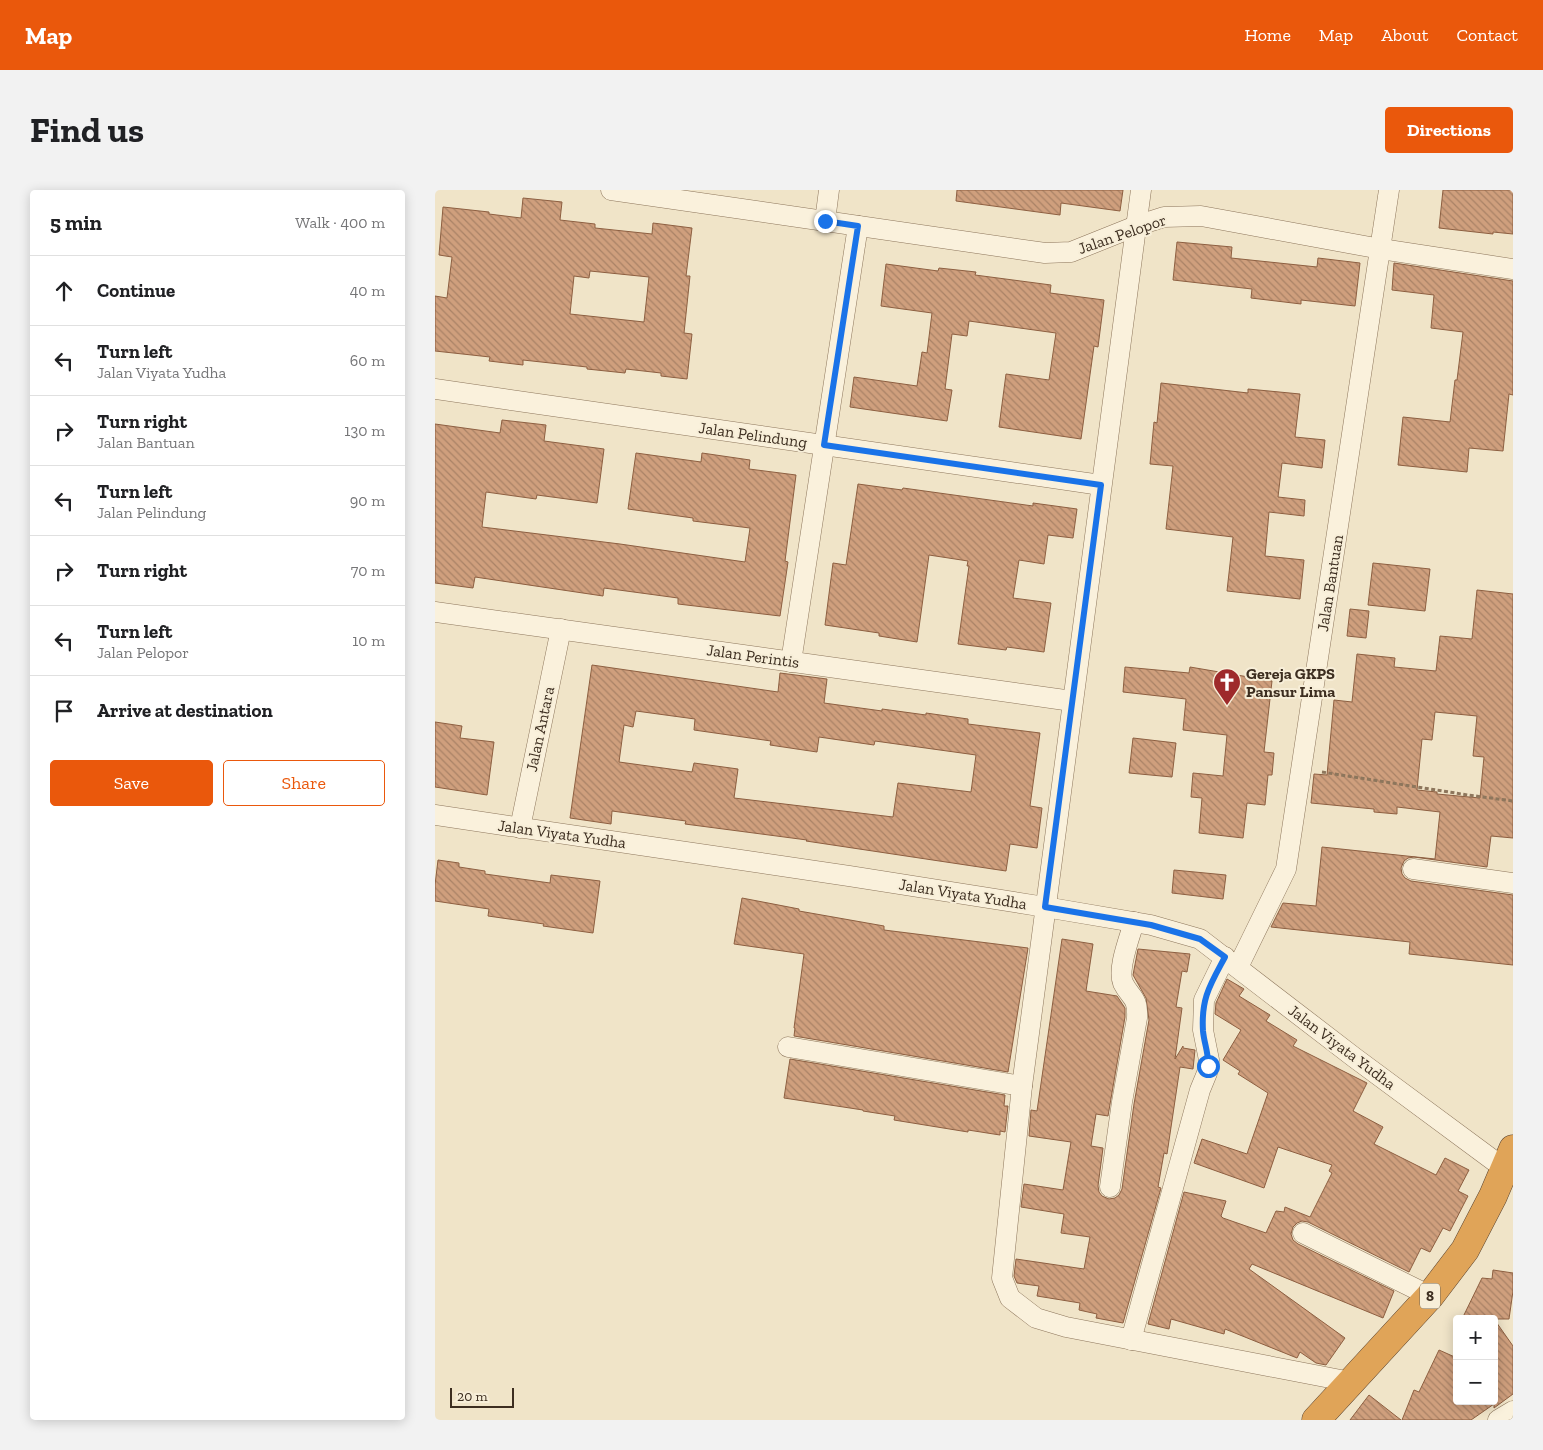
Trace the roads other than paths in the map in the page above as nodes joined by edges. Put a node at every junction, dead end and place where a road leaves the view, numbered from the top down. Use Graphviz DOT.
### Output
graph roads {
  1 [pos="611,190"];
  2 [pos="829,190"];
  3 [pos="1141,190"];
  4 [pos="1389,190"];
  5 [pos="825,221"];
  6 [pos="858,226"];
  7 [pos="1136,226"];
  8 [pos="1381,250"];
  9 [pos="1513,269"];
  10 [pos="435,389"];
  11 [pos="824,445"];
  12 [pos="1101,485"];
  13 [pos="435,612"];
  14 [pos="561,629"];
  15 [pos="791,662"];
  16 [pos="1072,701"];
  17 [pos="435,815"];
  18 [pos="519,828"];
  19 [pos="1413,869"];
  20 [pos="1513,882"];
  21 [pos="1045,907"];
  22 [pos="1134,922"];
  23 [pos="1231,962"];
  24 [pos="788,1047"];
  25 [pos="1022,1086"];
  26 [pos="1509,1159"];
  27 [pos="1110,1187"];
  28 [pos="1303,1234"];
  29 [pos="1430,1296"];
  30 [pos="1131,1340"];
  31 [pos="1351,1382"];
  32 [pos="1513,1411"];
  33 [pos="1316,1420"];
  34 [pos="1498,1420"];
  1 -- 5 [label="street, Jalan Pelopor"];
  2 -- 5 [label="street"];
  3 -- 7 [label="street"];
  4 -- 8 [label="street, Jalan Bantuan"];
  5 -- 6 [label="street, Jalan Pelopor"];
  6 -- 7 [label="street, Jalan Pelopor"];
  6 -- 11 [label="street"];
  7 -- 8 [label="street, Jalan Pelopor"];
  7 -- 12 [label="street"];
  8 -- 9 [label="street, Jalan Pelopor"];
  8 -- 23 [label="street, Jalan Bantuan"];
  10 -- 11 [label="street, Jalan Pelindung"];
  11 -- 12 [label="street, Jalan Pelindung"];
  11 -- 15 [label="street"];
  12 -- 16 [label="street"];
  13 -- 14 [label="street, Jalan Perintis"];
  14 -- 15 [label="street, Jalan Perintis"];
  14 -- 18 [label="street, Jalan Antara"];
  15 -- 16 [label="street, Jalan Perintis"];
  16 -- 21 [label="street"];
  17 -- 18 [label="street, Jalan Viyata Yudha"];
  18 -- 21 [label="street, Jalan Viyata Yudha"];
  19 -- 20 [label="street"];
  21 -- 22 [label="street, Jalan Viyata Yudha"];
  21 -- 25 [label="street"];
  22 -- 23 [label="street, Jalan Viyata Yudha"];
  22 -- 27 [label="street"];
  23 -- 26 [label="street, Jalan Viyata Yudha"];
  23 -- 30 [label="street, Jalan Bantuan"];
  24 -- 25 [label="street"];
  25 -- 30 [label="street"];
  26 -- 29 [label="highway, 8"];
  28 -- 29 [label="street"];
  29 -- 31 [label="highway, 8"];
  30 -- 31 [label="street"];
  31 -- 33 [label="highway, 8"];
  32 -- 34 [label="street"];
}
